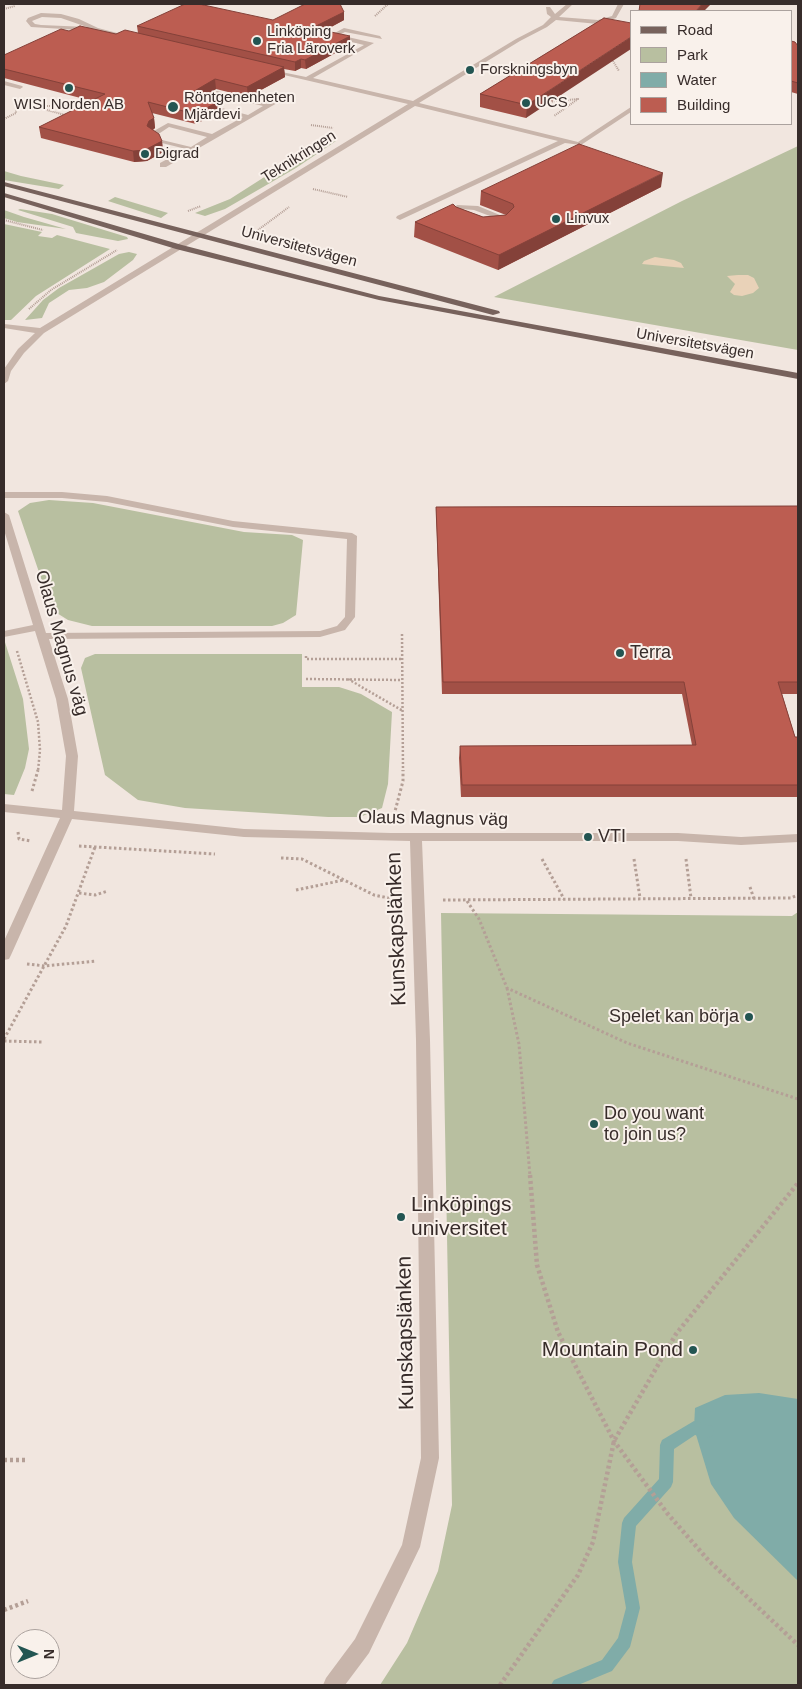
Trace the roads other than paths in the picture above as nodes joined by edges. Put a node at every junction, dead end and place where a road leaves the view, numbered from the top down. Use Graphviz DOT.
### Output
graph roads {
  1 [pos="570,4"];
  2 [pos="621,4"];
  3 [pos="550,6"];
  4 [pos="556,18"];
  5 [pos="85,24"];
  6 [pos="75,28"];
  7 [pos="96,29"];
  8 [pos="134,32"];
  9 [pos="57,36"];
  10 [pos="124,36"];
  11 [pos="144,40"];
  12 [pos="518,40"];
  13 [pos="369,44"];
  14 [pos="259,68"];
  15 [pos="307,79"];
  16 [pos="4,83"];
  17 [pos="20,87"];
  18 [pos="288,95"];
  19 [pos="413,104"];
  20 [pos="269,106"];
  21 [pos="630,110"];
  22 [pos="249,117"];
  23 [pos="214,137"];
  24 [pos="565,140"];
  25 [pos="192,149"];
  26 [pos="163,165"];
  27 [pos="4,184"];
  28 [pos="4,195"];
  29 [pos="438,200"];
  30 [pos="458,208"];
  31 [pos="400,218"];
  32 [pos="199,234"];
  33 [pos="179,247"];
  34 [pos="4,326"];
  35 [pos="41,331"];
  36 [pos="588,338"];
  37 [pos="798,376"];
  38 [pos="4,380"];
  39 [pos="4,495"];
  40 [pos="4,515"];
  41 [pos="42,632"];
  42 [pos="8,633"];
  43 [pos="4,808"];
  44 [pos="68,814"];
  45 [pos="416,837"];
  46 [pos="798,838"];
  47 [pos="4,955"];
  48 [pos="332,1685"];
  1 -- 4 [label="street, Teknikringen"];
  2 -- 4 [label="street"];
  3 -- 4 [label="street"];
  3 -- 12 [label="street, Teknikringen"];
  4 -- 12 [label="street, Teknikringen"];
  5 -- 6 [label="street"];
  5 -- 6 [label="street"];
  5 -- 7 [label="street"];
  6 -- 7 [label="street"];
  6 -- 9 [label="street"];
  7 -- 10 [label="street"];
  8 -- 10 [label="street"];
  10 -- 11 [label="street"];
  12 -- 19 [label="street, Teknikringen"];
  13 -- 13 [label="street"];
  13 -- 15 [label="street"];
  14 -- 15 [label="street"];
  15 -- 19 [label="street"];
  16 -- 17 [label="street"];
  18 -- 20 [label="street"];
  19 -- 24 [label="street"];
  19 -- 32 [label="street, Teknikringen"];
  20 -- 22 [label="street"];
  20 -- 22 [label="street"];
  21 -- 24 [label="street"];
  22 -- 23 [label="street"];
  23 -- 25 [label="street"];
  23 -- 25 [label="street"];
  24 -- 29 [label="street"];
  25 -- 26 [label="street"];
  27 -- 32 [label="main road, Universitetsvägen"];
  28 -- 33 [label="main road, Universitetsvägen"];
  29 -- 30 [label="street"];
  29 -- 31 [label="street"];
  30 -- 30 [label="street"];
  32 -- 33 [label="street"];
  32 -- 36 [label="main road, Universitetsvägen"];
  33 -- 35 [label="street"];
  33 -- 36 [label="main road, Universitetsvägen"];
  34 -- 35 [label="street"];
  35 -- 38 [label="street"];
  36 -- 37 [label="main road, Universitetsvägen"];
  39 -- 41 [label="street"];
  40 -- 41 [label="street, Olaus Magnus väg"];
  41 -- 42 [label="street"];
  41 -- 44 [label="street, Olaus Magnus väg"];
  43 -- 44 [label="street, Olaus Magnus väg"];
  44 -- 45 [label="street, Olaus Magnus väg"];
  44 -- 47 [label="street, Olaus Magnus väg"];
  45 -- 46 [label="street, Olaus Magnus väg"];
  45 -- 48 [label="street, Kunskapslänken"];
}
